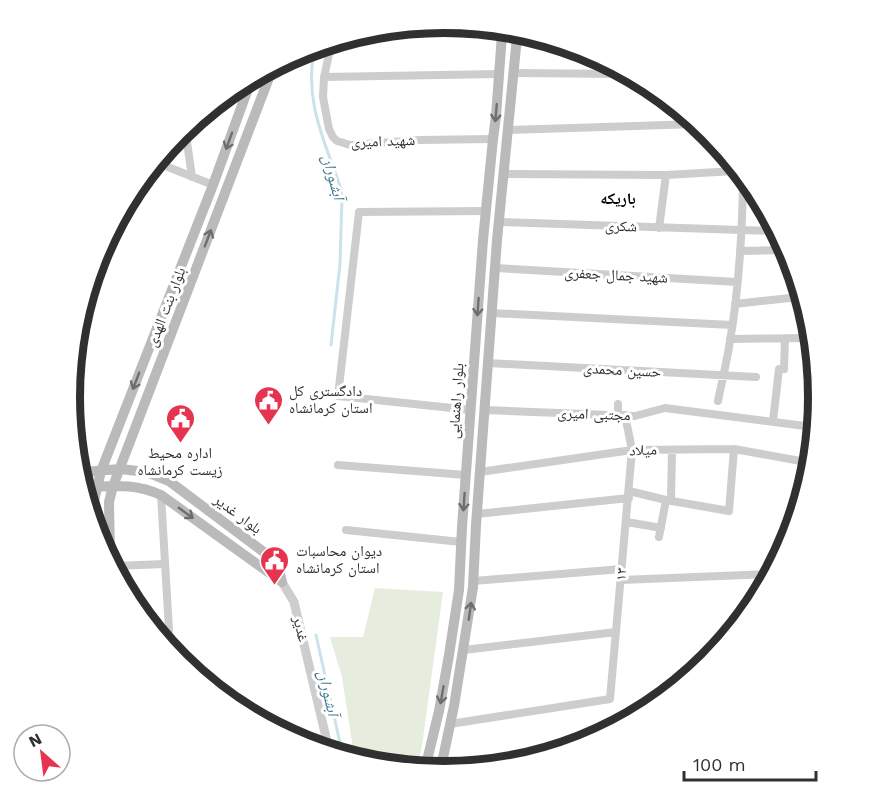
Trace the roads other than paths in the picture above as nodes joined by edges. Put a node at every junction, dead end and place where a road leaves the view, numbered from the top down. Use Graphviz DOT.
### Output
graph roads {
  1 [pos="502,38"];
  2 [pos="518,41"];
  3 [pos="330,51"];
  4 [pos="514,73"];
  5 [pos="498,74"];
  6 [pos="611,74"];
  7 [pos="324,77"];
  8 [pos="269,78"];
  9 [pos="247,90"];
  10 [pos="685,124"];
  11 [pos="509,130"];
  12 [pos="187,139"];
  13 [pos="492,139"];
  14 [pos="163,165"];
  15 [pos="729,171"];
  16 [pos="504,174"];
  17 [pos="666,175"];
  18 [pos="192,177"];
  19 [pos="213,185"];
  20 [pos="743,189"];
  21 [pos="486,211"];
  22 [pos="499,222"];
  23 [pos="659,228"];
  24 [pos="742,230"];
  25 [pos="768,231"];
  26 [pos="777,250"];
  27 [pos="740,251"];
  28 [pos="495,268"];
  29 [pos="737,282"];
  30 [pos="794,298"];
  31 [pos="735,304"];
  32 [pos="492,313"];
  33 [pos="732,325"];
  34 [pos="803,338"];
  35 [pos="730,339"];
  36 [pos="785,339"];
  37 [pos="488,363"];
  38 [pos="723,375"];
  39 [pos="756,377"];
  40 [pos="718,401"];
  41 [pos="618,405"];
  42 [pos="471,410"];
  43 [pos="485,410"];
  44 [pos="622,415"];
  45 [pos="773,421"];
  46 [pos="807,425"];
  47 [pos="632,450"];
  48 [pos="672,450"];
  49 [pos="734,450"];
  50 [pos="802,461"];
  51 [pos="338,465"];
  52 [pos="120,469"];
  53 [pos="101,471"];
  54 [pos="88,472"];
  55 [pos="480,472"];
  56 [pos="466,475"];
  57 [pos="113,486"];
  58 [pos="92,487"];
  59 [pos="629,494"];
  60 [pos="161,495"];
  61 [pos="668,500"];
  62 [pos="477,514"];
  63 [pos="627,522"];
  64 [pos="346,530"];
  65 [pos="461,542"];
  66 [pos="110,543"];
  67 [pos="165,564"];
  68 [pos="121,566"];
  69 [pos="622,569"];
  70 [pos="763,574"];
  71 [pos="621,580"];
  72 [pos="473,581"];
  73 [pos="282,582"];
  74 [pos="169,630"];
  75 [pos="616,632"];
  76 [pos="464,650"];
  77 [pos="450,724"];
  78 [pos="328,743"];
  79 [pos="427,761"];
  80 [pos="442,762"];
  1 -- 5 [label="main road, بلوار راهنمایی"];
  2 -- 4 [label="main road, بلوار راهنمایی"];
  3 -- 7 [label="street, شهید امیری"];
  4 -- 6 [label="street"];
  4 -- 11 [label="main road, بلوار راهنمایی"];
  5 -- 7 [label="street"];
  5 -- 13 [label="main road, بلوار راهنمایی, one-way"];
  7 -- 13 [label="street, شهید امیری"];
  52 -- 8 [label="main road, بلوار بنت الهدی, one-way"];
  9 -- 19 [label="main road, بلوار بنت الهدی, one-way"];
  10 -- 11 [label="street"];
  11 -- 16 [label="main road, بلوار راهنمایی"];
  12 -- 18 [label="street"];
  13 -- 21 [label="main road, بلوار راهنمایی"];
  14 -- 18 [label="street"];
  15 -- 17 [label="street"];
  16 -- 17 [label="street"];
  16 -- 22 [label="main road, بلوار راهنمایی"];
  17 -- 23 [label="street"];
  18 -- 19 [label="street"];
  19 -- 53 [label="main road, بلوار بنت الهدی, one-way"];
  20 -- 24 [label="street"];
  21 -- 42 [label="main road, بلوار راهنمایی, one-way"];
  21 -- 42 [label="street"];
  22 -- 23 [label="street, شکری"];
  22 -- 28 [label="main road, بلوار راهنمایی"];
  23 -- 24 [label="street, شکری"];
  24 -- 25 [label="street, شکری"];
  24 -- 27 [label="street"];
  26 -- 27 [label="street"];
  27 -- 29 [label="street"];
  28 -- 29 [label="street, شهید جمال جعفری"];
  28 -- 32 [label="main road, بلوار راهنمایی"];
  29 -- 31 [label="street"];
  30 -- 31 [label="street"];
  31 -- 33 [label="street"];
  32 -- 33 [label="street"];
  32 -- 37 [label="main road, بلوار راهنمایی"];
  33 -- 35 [label="street"];
  34 -- 36 [label="street"];
  35 -- 36 [label="street"];
  35 -- 38 [label="street"];
  36 -- 45 [label="street"];
  37 -- 38 [label="street, حسین محمدی"];
  37 -- 43 [label="main road, بلوار راهنمایی"];
  38 -- 39 [label="street, حسین محمدی"];
  38 -- 40 [label="street"];
  41 -- 44 [label="street, ۱۳"];
  42 -- 56 [label="main road, بلوار راهنمایی"];
  43 -- 44 [label="street, مجتبی امیری"];
  43 -- 55 [label="main road, بلوار راهنمایی"];
  44 -- 45 [label="street, مجتبی امیری"];
  44 -- 47 [label="street, ۱۳"];
  45 -- 46 [label="street, مجتبی امیری"];
  47 -- 48 [label="street, میلاد"];
  47 -- 55 [label="street, میلاد"];
  47 -- 59 [label="street, ۱۳"];
  48 -- 49 [label="street, میلاد"];
  48 -- 61 [label="street"];
  49 -- 50 [label="street, میلاد"];
  49 -- 61 [label="street"];
  51 -- 56 [label="street"];
  52 -- 53 [label="main road, بلوار غدیر"];
  52 -- 57 [label="main road, بلوار بنت الهدی"];
  52 -- 73 [label="main road, بلوار غدیر"];
  53 -- 54 [label="main road, بلوار غدیر"];
  53 -- 58 [label="main road, بلوار بنت الهدی"];
  55 -- 62 [label="main road, بلوار راهنمایی"];
  56 -- 65 [label="main road, بلوار راهنمایی, one-way"];
  57 -- 58 [label="main road, بلوار غدیر"];
  57 -- 60 [label="main road, بلوار غدیر"];
  57 -- 66 [label="main road, بلوار بنت الهدی"];
  59 -- 61 [label="street"];
  59 -- 62 [label="street"];
  59 -- 63 [label="street, ۱۳"];
  60 -- 67 [label="street"];
  60 -- 73 [label="main road, بلوار غدیر, one-way"];
  61 -- 63 [label="street"];
  62 -- 72 [label="main road, بلوار راهنمایی"];
  63 -- 69 [label="street, ۱۳"];
  64 -- 65 [label="street"];
  65 -- 79 [label="main road, بلوار راهنمایی, one-way"];
  67 -- 68 [label="street"];
  67 -- 74 [label="street"];
  69 -- 71 [label="street, ۱۳"];
  69 -- 72 [label="street"];
  70 -- 71 [label="street"];
  71 -- 75 [label="street, ۱۳"];
  76 -- 72 [label="main road, بلوار راهنمایی, one-way"];
  73 -- 78 [label="street, غدیر"];
  75 -- 76 [label="street"];
  75 -- 77 [label="street, ۱۳"];
  76 -- 77 [label="main road, بلوار راهنمایی"];
  77 -- 80 [label="main road, بلوار راهنمایی"];
}
